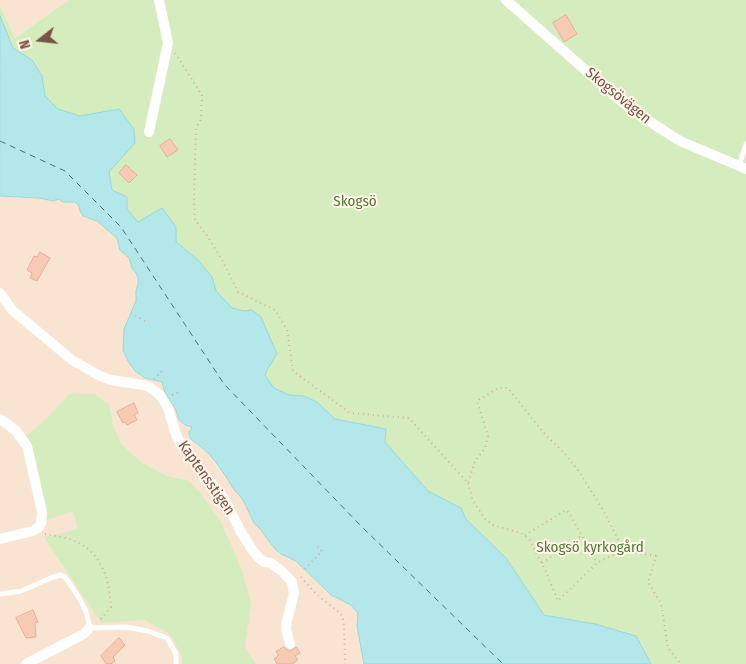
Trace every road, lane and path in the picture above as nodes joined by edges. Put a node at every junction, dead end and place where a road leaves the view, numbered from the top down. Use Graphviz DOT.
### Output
graph roads {
  1 [pos="159,0"];
  2 [pos="506,0"];
  3 [pos="168,43"];
  4 [pos="149,132"];
  5 [pos="746,144"];
  6 [pos="742,167"];
  7 [pos="0,293"];
  8 [pos="131,313"];
  9 [pos="145,321"];
  10 [pos="164,369"];
  11 [pos="154,380"];
  12 [pos="181,391"];
  13 [pos="168,398"];
  14 [pos="0,419"];
  15 [pos="468,483"];
  16 [pos="33,531"];
  17 [pos="525,535"];
  18 [pos="582,535"];
  19 [pos="0,539"];
  20 [pos="316,545"];
  21 [pos="624,551"];
  22 [pos="542,563"];
  23 [pos="597,563"];
  24 [pos="305,569"];
  25 [pos="298,574"];
  26 [pos="1,594"];
  27 [pos="89,628"];
  28 [pos="290,644"];
  29 [pos="26,664"];
  30 [pos="176,664"];
  31 [pos="345,664"];
  32 [pos="682,664"];
  1 -- 3 [label="street"];
  2 -- 6 [label="street, Skogsövägen"];
  3 -- 4 [label="street"];
  3 -- 15 [label="path"];
  5 -- 6 [label="lane"];
  7 -- 28 [label="street, Kaptensstigen"];
  8 -- 9 [label="path"];
  10 -- 11 [label="path"];
  12 -- 13 [label="path"];
  14 -- 16 [label="street"];
  15 -- 17 [label="path"];
  15 -- 21 [label="path"];
  16 -- 19 [label="street"];
  16 -- 27 [label="path"];
  17 -- 18 [label="path"];
  17 -- 22 [label="path"];
  18 -- 22 [label="path"];
  18 -- 23 [label="path"];
  20 -- 24 [label="path"];
  21 -- 23 [label="path"];
  21 -- 32 [label="path"];
  22 -- 23 [label="path"];
  25 -- 31 [label="path"];
  26 -- 27 [label="lane"];
  27 -- 29 [label="street"];
  27 -- 30 [label="lane"];
}
